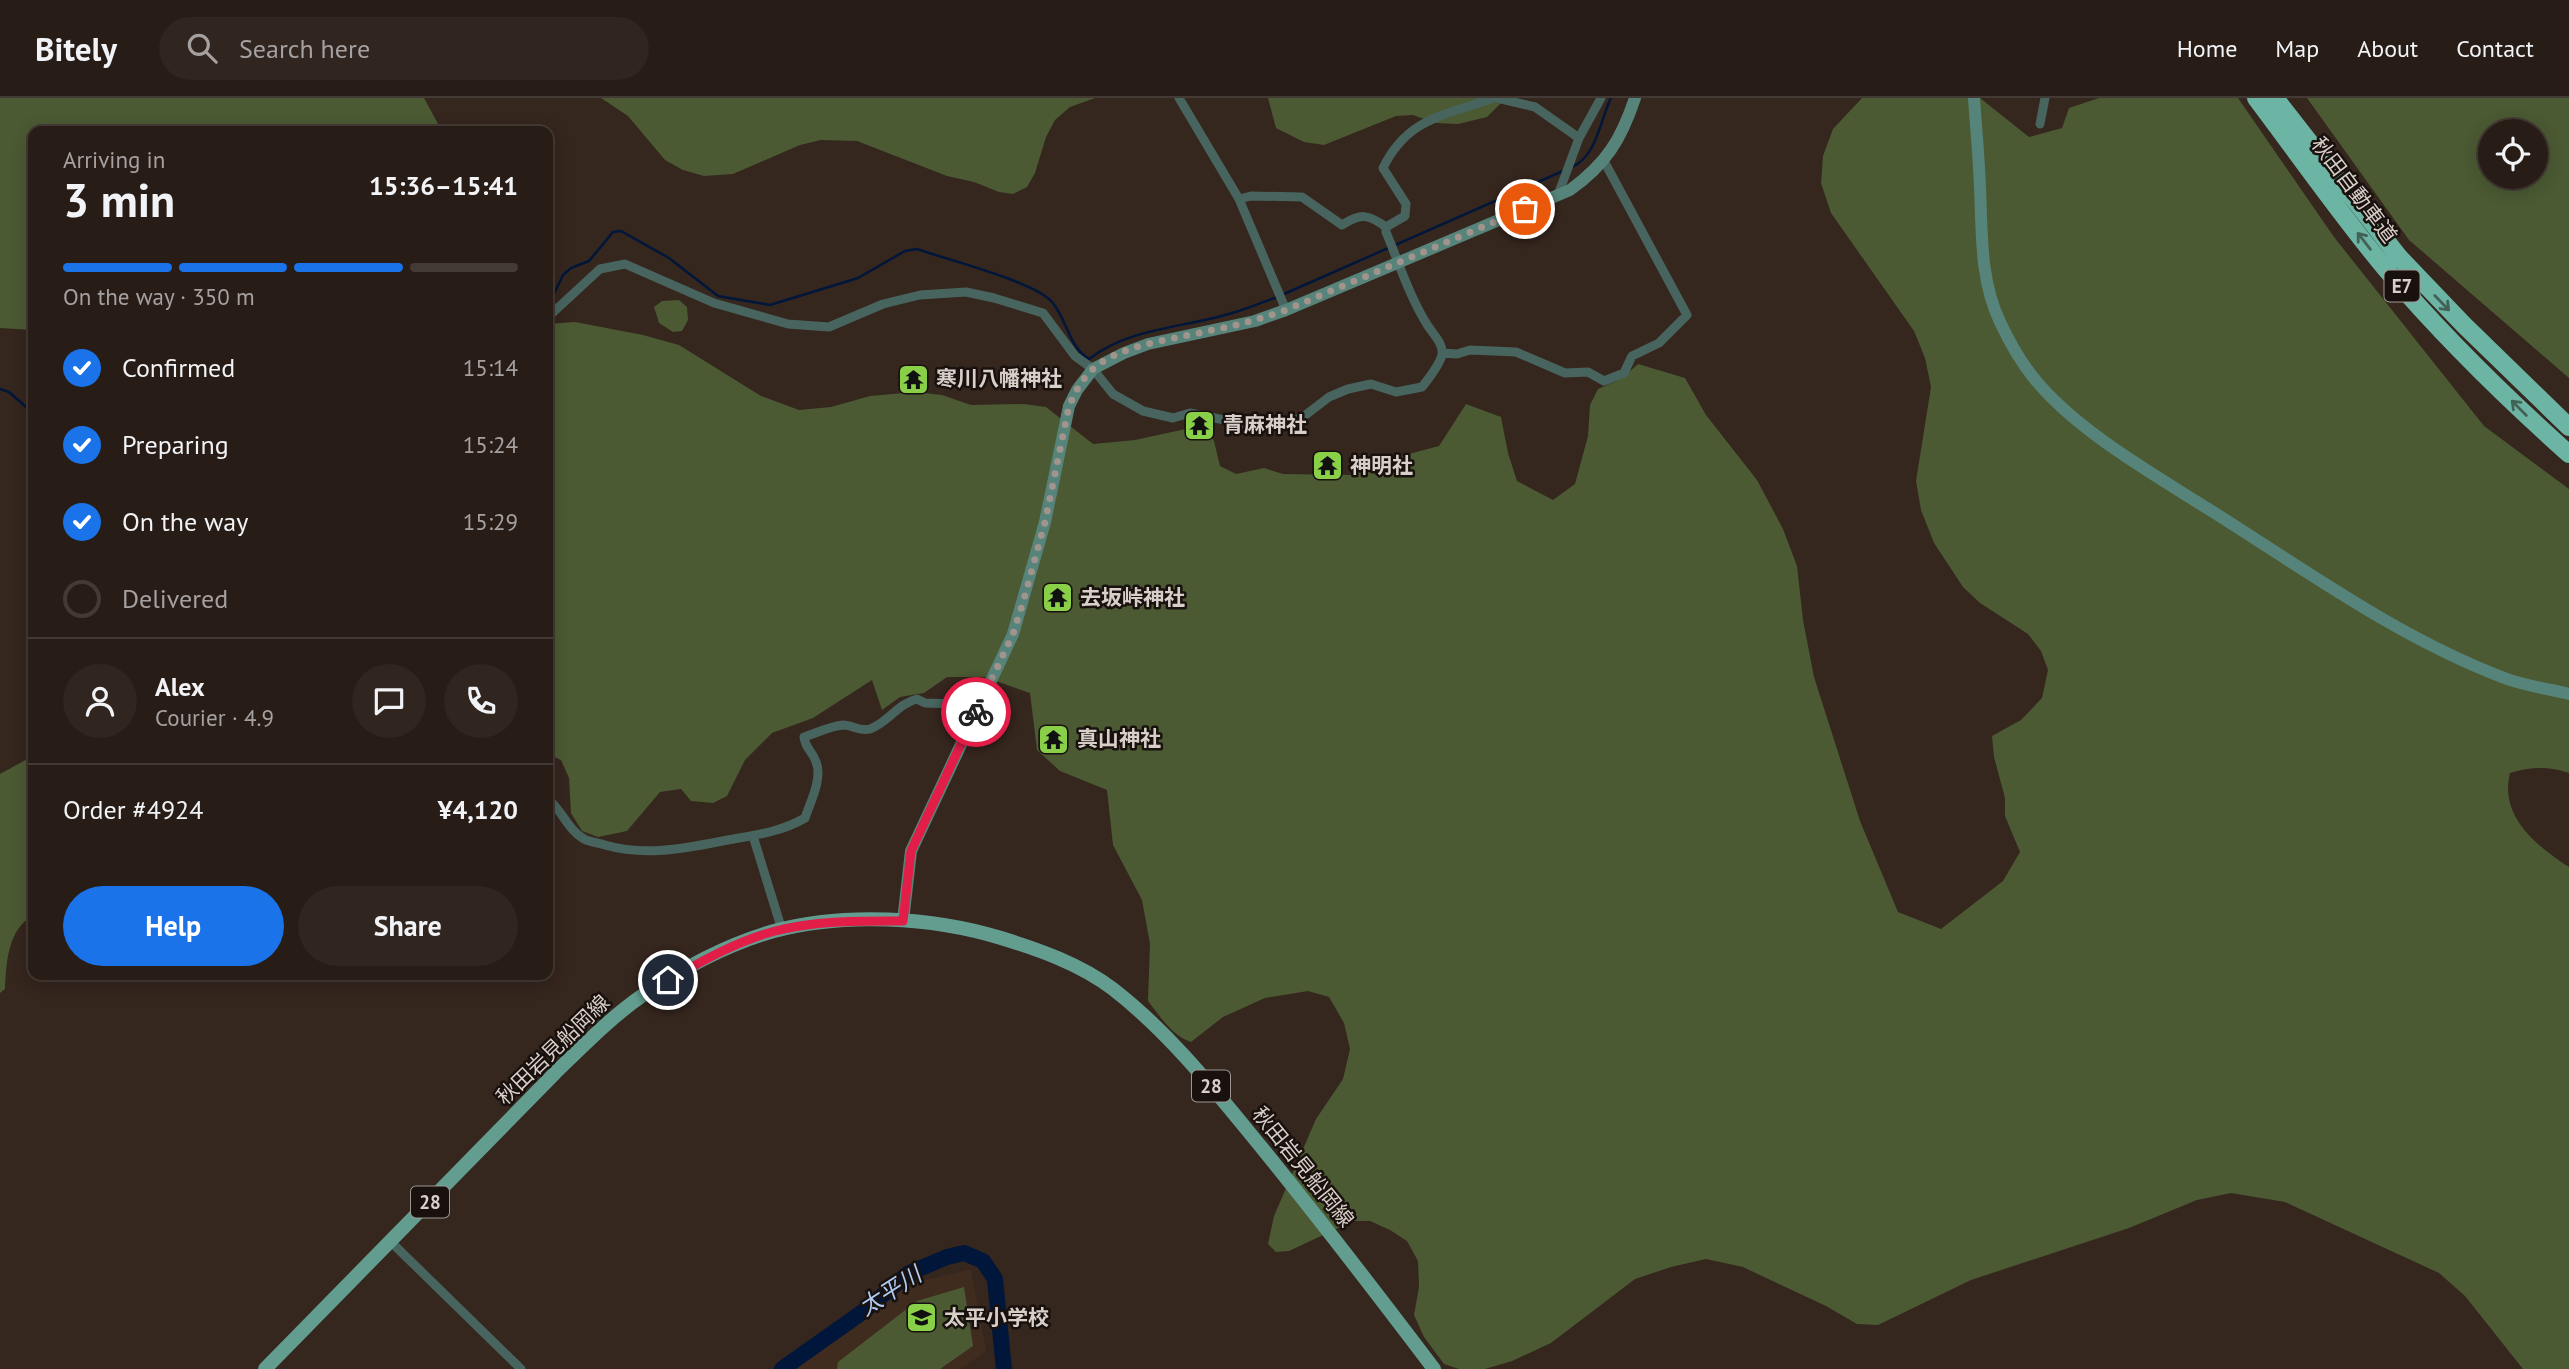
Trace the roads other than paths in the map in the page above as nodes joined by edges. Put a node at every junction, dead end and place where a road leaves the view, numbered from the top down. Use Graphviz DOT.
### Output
graph roads {
  1 [pos="1179,98"];
  2 [pos="1495,98"];
  3 [pos="1601,98"];
  4 [pos="1635,98"];
  5 [pos="1974,98"];
  6 [pos="2045,98"];
  7 [pos="2256,98"];
  8 [pos="2276,98"];
  9 [pos="2040,124"];
  10 [pos="1579,138"];
  11 [pos="1604,161"];
  12 [pos="1558,195"];
  13 [pos="1239,199"];
  14 [pos="1386,227"];
  15 [pos="1397,259"];
  16 [pos="1286,310"];
  17 [pos="553,312"];
  18 [pos="1443,353"];
  19 [pos="1093,369"];
  20 [pos="2569,427"];
  21 [pos="2569,454"];
  22 [pos="2569,694"];
  23 [pos="976,711"];
  24 [pos="553,804"];
  25 [pos="752,835"];
  26 [pos="903,921"];
  27 [pos="782,930"];
  28 [pos="391,1242"];
  29 [pos="265,1369"];
  30 [pos="521,1369"];
  31 [pos="1434,1369"];
  1 -- 13 [label="street"];
  2 -- 10 [label="street"];
  2 -- 14 [label="street"];
  3 -- 10 [label="street"];
  4 -- 11 [label="street"];
  5 -- 22 [label="street"];
  6 -- 9 [label="street"];
  21 -- 7 [label="highway, 秋田自動車道 / E7, one-way"];
  8 -- 20 [label="highway, 秋田自動車道 / E7, one-way"];
  10 -- 12 [label="street"];
  11 -- 12 [label="street"];
  11 -- 18 [label="street"];
  12 -- 15 [label="street"];
  13 -- 14 [label="street"];
  13 -- 16 [label="street"];
  14 -- 15 [label="street"];
  15 -- 16 [label="street"];
  15 -- 18 [label="street"];
  16 -- 19 [label="street"];
  17 -- 19 [label="street"];
  18 -- 19 [label="street"];
  19 -- 23 [label="street"];
  23 -- 25 [label="street"];
  23 -- 26 [label="street"];
  24 -- 25 [label="street"];
  25 -- 27 [label="street"];
  26 -- 27 [label="main road, 秋田岩見船岡線 / 28"];
  26 -- 31 [label="main road, 秋田岩見船岡線 / 28"];
  27 -- 28 [label="main road, 秋田岩見船岡線 / 28"];
  28 -- 29 [label="main road, 秋田岩見船岡線 / 28"];
  28 -- 30 [label="street"];
}
